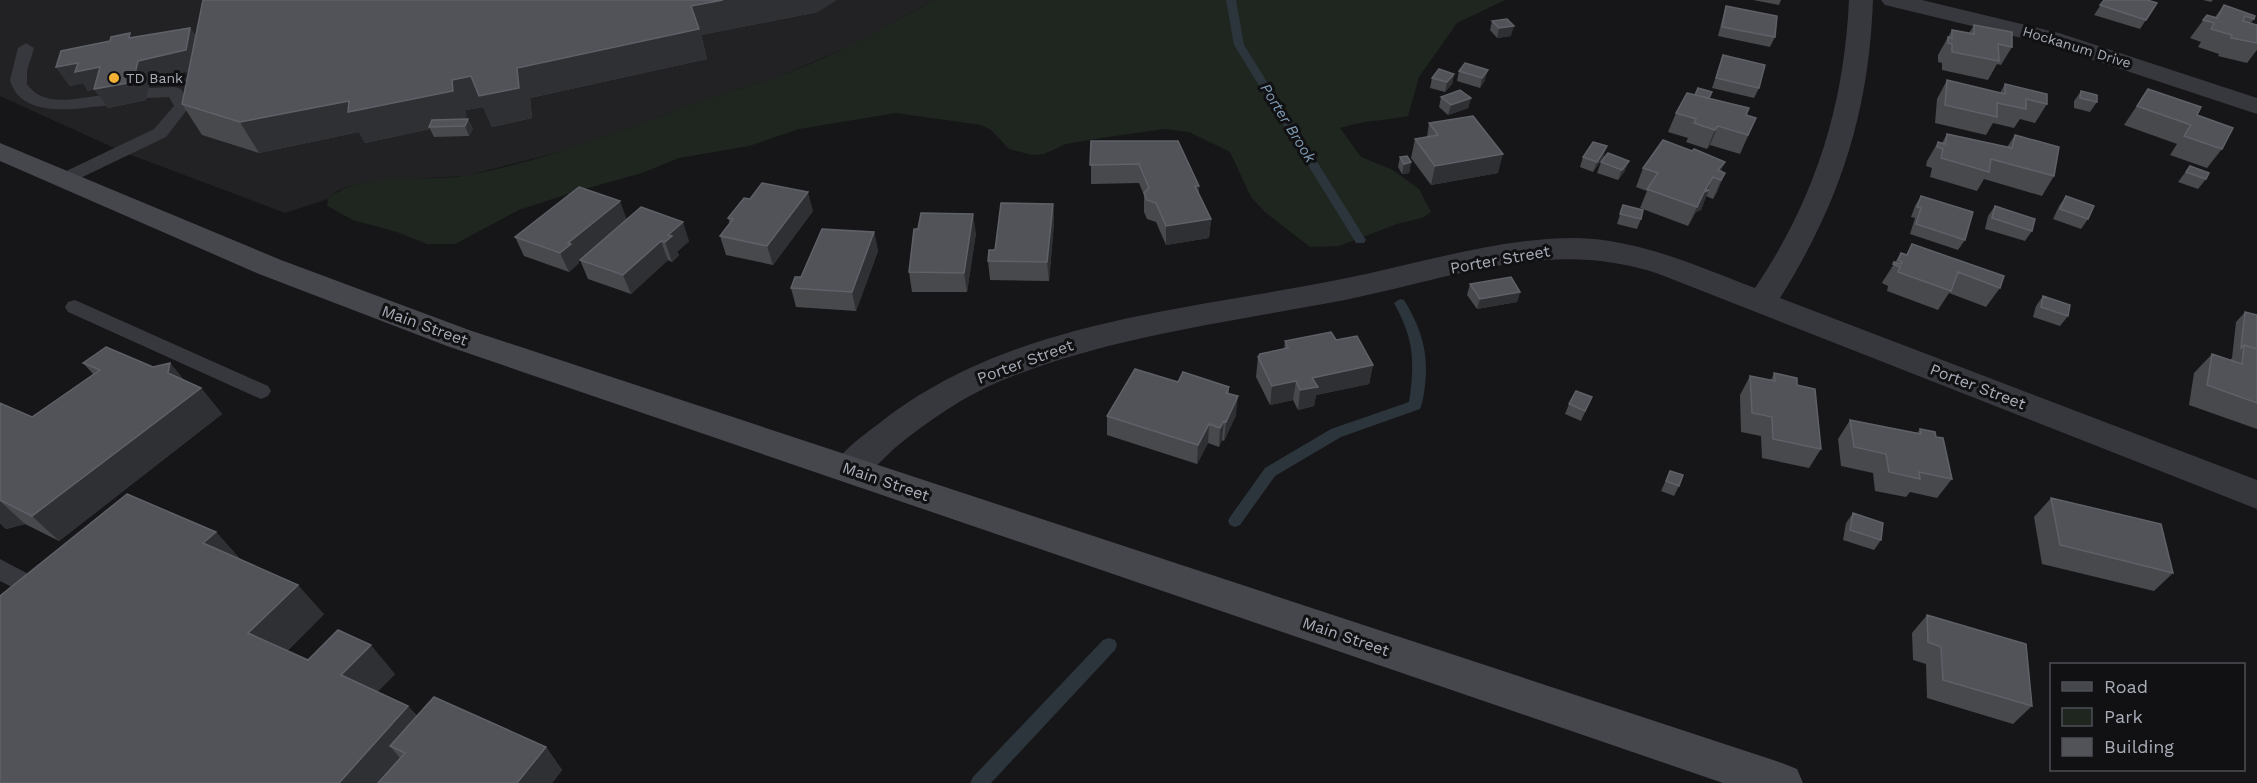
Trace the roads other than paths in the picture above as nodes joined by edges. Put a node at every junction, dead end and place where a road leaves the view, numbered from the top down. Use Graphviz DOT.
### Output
graph roads {
  1 [pos="1861,0"];
  2 [pos="1893,0"];
  3 [pos="26,48"];
  4 [pos="147,93"];
  5 [pos="109,100"];
  6 [pos="2257,106"];
  7 [pos="0,151"];
  8 [pos="64,179"];
  9 [pos="1762,301"];
  10 [pos="75,307"];
  11 [pos="261,392"];
  12 [pos="849,469"];
  13 [pos="2257,495"];
  14 [pos="0,570"];
  15 [pos="24,583"];
  16 [pos="1782,783"];
  1 -- 9 [label="street"];
  2 -- 6 [label="street, Hockanum Drive"];
  3 -- 5 [label="lane"];
  4 -- 8 [label="lane"];
  7 -- 8 [label="main road, Main Street"];
  8 -- 12 [label="main road, Main Street"];
  9 -- 12 [label="street, Porter Street"];
  9 -- 13 [label="street, Porter Street"];
  10 -- 11 [label="lane"];
  12 -- 16 [label="main road, Main Street"];
  14 -- 15 [label="lane"];
}
